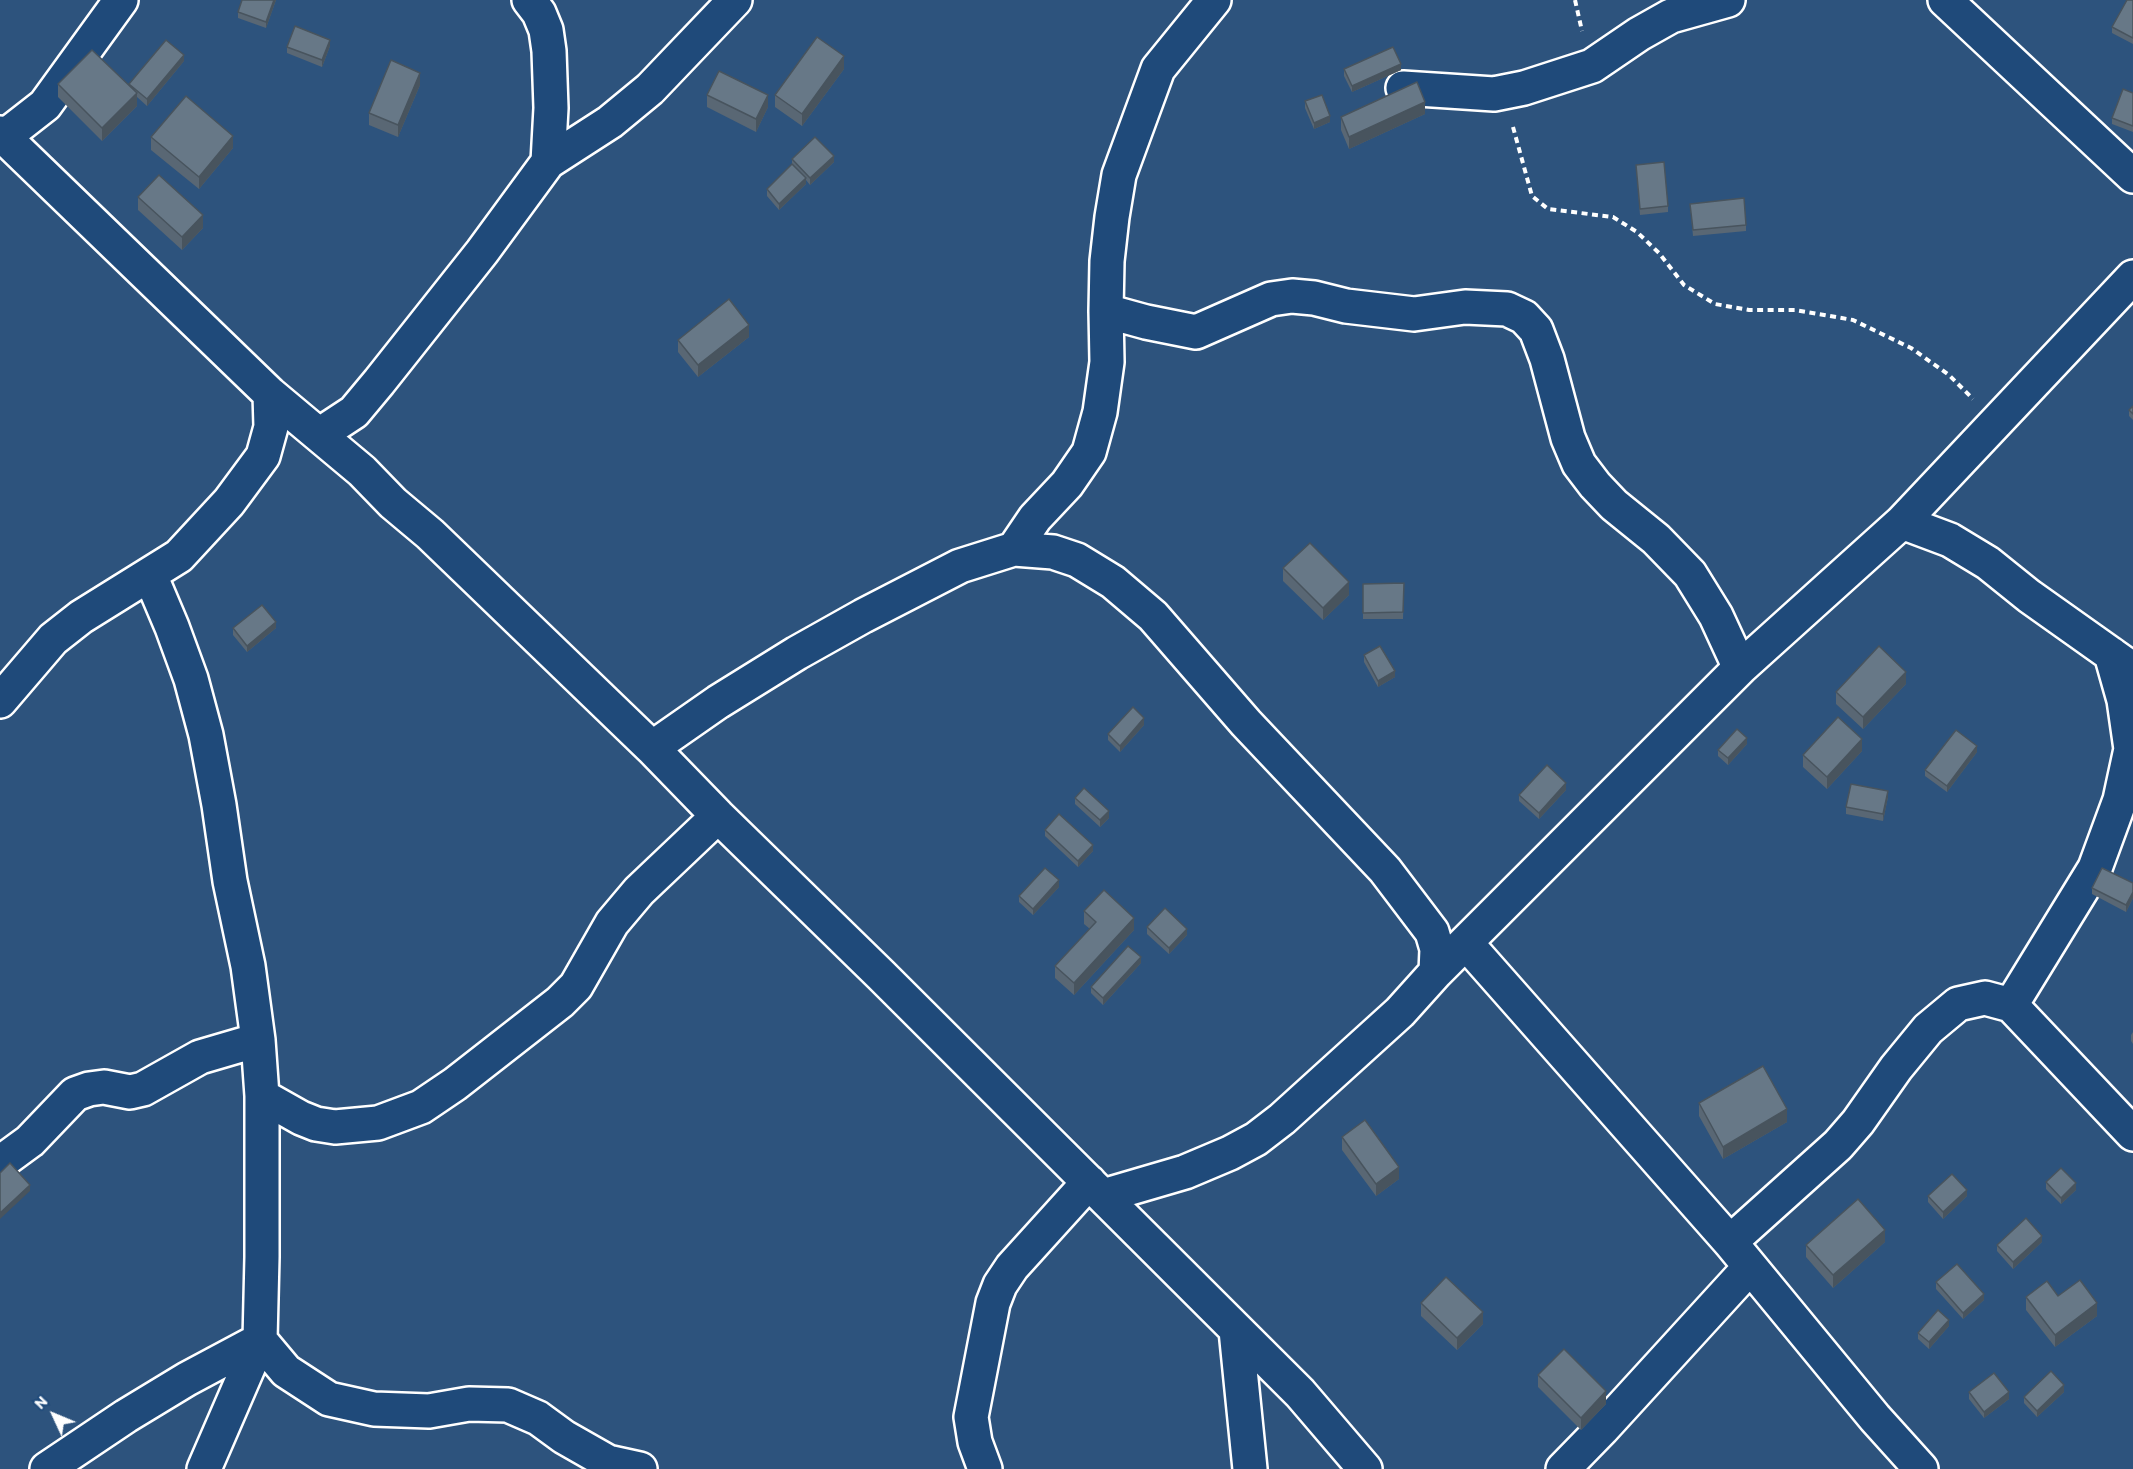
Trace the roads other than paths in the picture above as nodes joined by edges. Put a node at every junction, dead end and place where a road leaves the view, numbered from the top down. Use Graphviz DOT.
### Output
graph roads {
  1 [pos="122,0"];
  2 [pos="529,0"];
  3 [pos="735,0"];
  4 [pos="1214,0"];
  5 [pos="1728,0"];
  6 [pos="1945,0"];
  7 [pos="1403,88"];
  8 [pos="1,136"];
  9 [pos="548,162"];
  10 [pos="2133,176"];
  11 [pos="2133,277"];
  12 [pos="1106,310"];
  13 [pos="270,394"];
  14 [pos="319,435"];
  15 [pos="1902,522"];
  16 [pos="1014,549"];
  17 [pos="150,575"];
  18 [pos="2122,662"];
  19 [pos="1740,668"];
  20 [pos="0,701"];
  21 [pos="652,748"];
  22 [pos="718,816"];
  23 [pos="1466,943"];
  24 [pos="1436,972"];
  25 [pos="2011,1005"];
  26 [pos="258,1040"];
  27 [pos="262,1096"];
  28 [pos="2133,1134"];
  29 [pos="0,1163"];
  30 [pos="1096,1189"];
  31 [pos="1730,1242"];
  32 [pos="1750,1268"];
  33 [pos="1236,1330"];
  34 [pos="260,1340"];
  35 [pos="47,1469"];
  36 [pos="204,1469"];
  37 [pos="640,1469"];
  38 [pos="985,1469"];
  39 [pos="1250,1469"];
  40 [pos="1365,1469"];
  41 [pos="1563,1469"];
  42 [pos="1921,1469"];
  1 -- 8 [label="street"];
  2 -- 9 [label="street"];
  3 -- 9 [label="street"];
  4 -- 12 [label="street"];
  5 -- 7 [label="street"];
  6 -- 10 [label="street"];
  8 -- 13 [label="street"];
  9 -- 14 [label="street"];
  11 -- 15 [label="street"];
  12 -- 16 [label="street"];
  12 -- 19 [label="street"];
  13 -- 14 [label="street"];
  13 -- 17 [label="street"];
  14 -- 21 [label="street"];
  15 -- 18 [label="street"];
  15 -- 19 [label="street"];
  16 -- 21 [label="street"];
  16 -- 24 [label="street"];
  17 -- 20 [label="street"];
  17 -- 26 [label="street"];
  18 -- 25 [label="street"];
  19 -- 23 [label="street"];
  21 -- 22 [label="street"];
  22 -- 27 [label="street"];
  22 -- 30 [label="street"];
  23 -- 24 [label="street"];
  23 -- 31 [label="street"];
  24 -- 30 [label="street"];
  25 -- 28 [label="street"];
  25 -- 31 [label="street"];
  26 -- 27 [label="street"];
  26 -- 29 [label="street"];
  27 -- 34 [label="street"];
  30 -- 33 [label="street"];
  30 -- 38 [label="street"];
  31 -- 32 [label="street"];
  32 -- 41 [label="street"];
  32 -- 42 [label="street"];
  33 -- 39 [label="street"];
  33 -- 40 [label="street"];
  34 -- 35 [label="street"];
  34 -- 36 [label="street"];
  34 -- 37 [label="street"];
}
